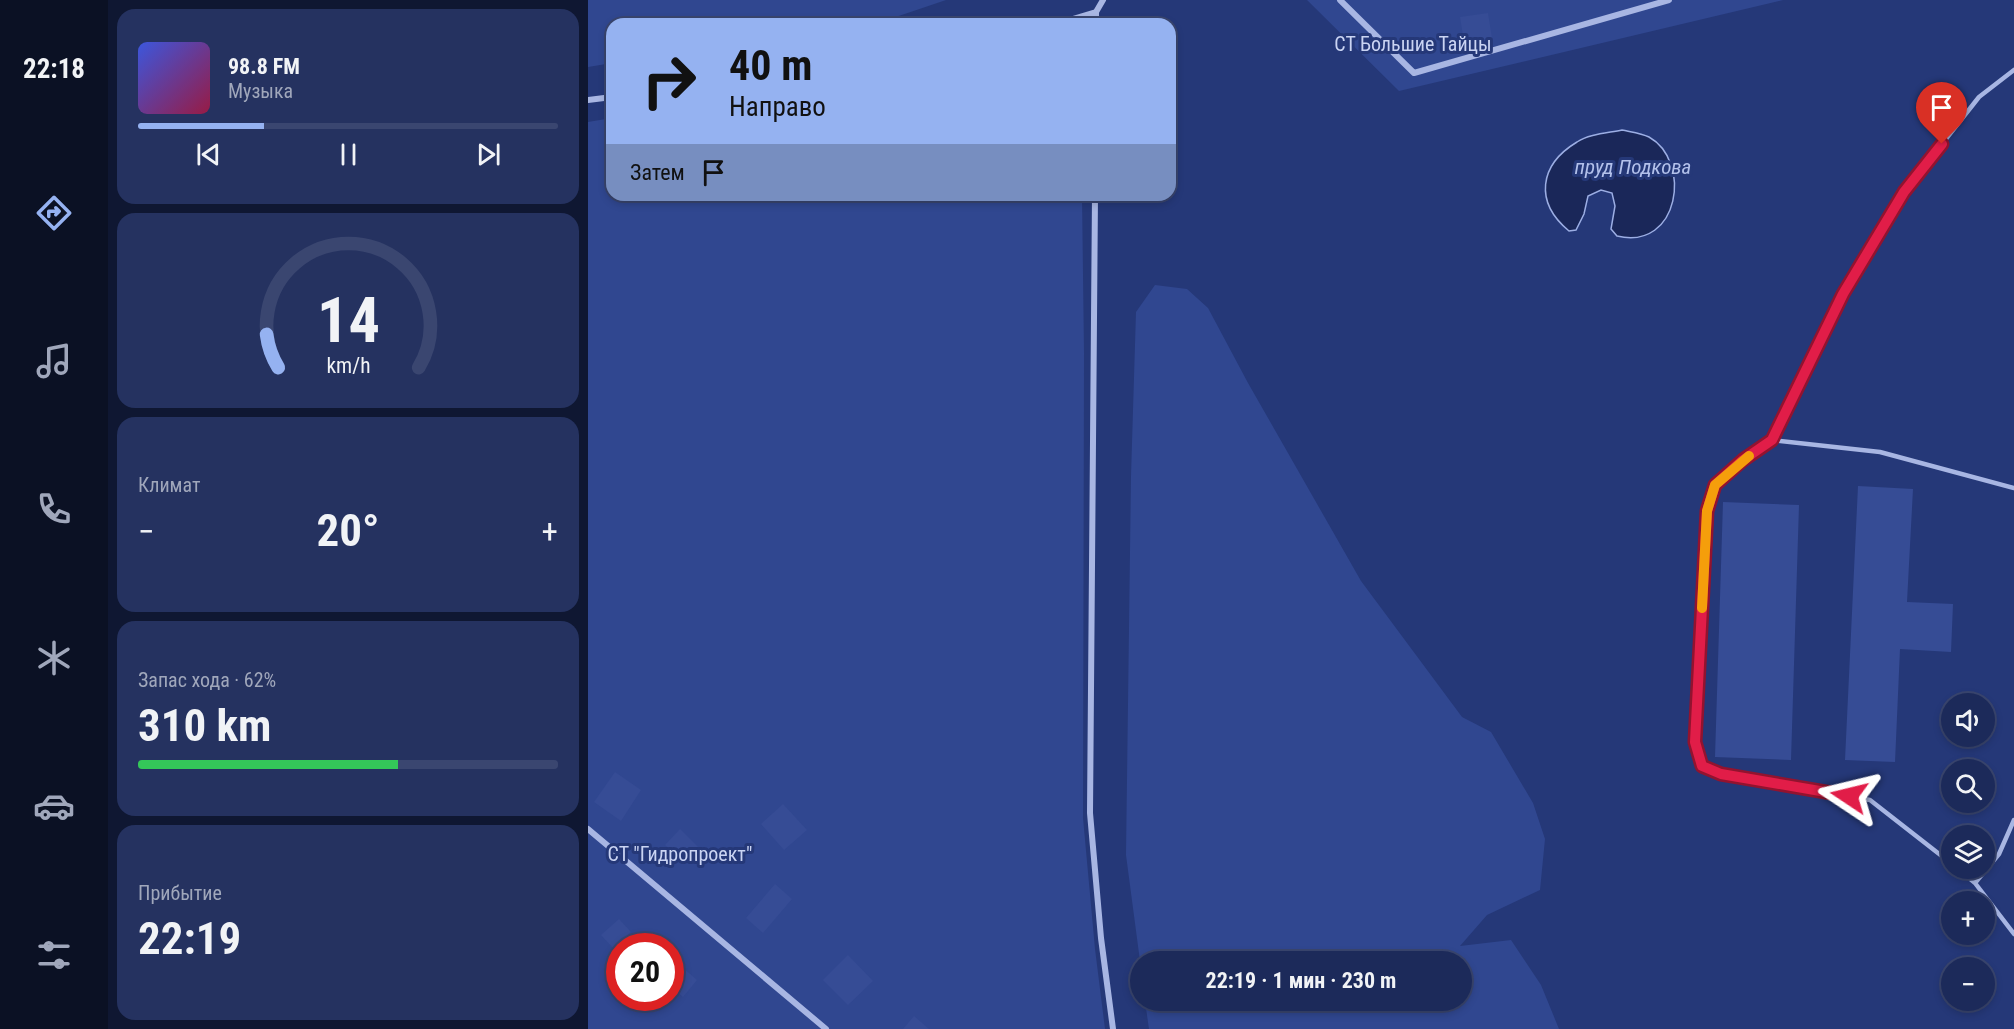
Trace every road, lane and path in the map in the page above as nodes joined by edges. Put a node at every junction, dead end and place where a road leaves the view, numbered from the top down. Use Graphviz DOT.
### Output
graph roads {
  1 [pos="1103,0"];
  2 [pos="1340,0"];
  3 [pos="1669,0"];
  4 [pos="1096,12"];
  5 [pos="1076,18"];
  6 [pos="1096,18"];
  7 [pos="2014,70"];
  8 [pos="606,98"];
  9 [pos="588,100"];
  10 [pos="1095,201"];
  11 [pos="1772,440"];
  12 [pos="2014,488"];
  13 [pos="2014,820"];
  14 [pos="588,829"];
  15 [pos="1941,855"];
  16 [pos="1970,879"];
  17 [pos="1975,883"];
  18 [pos="2014,934"];
  19 [pos="826,1029"];
  20 [pos="1113,1029"];
  1 -- 4 [label="street"];
  2 -- 3 [label="street"];
  4 -- 5 [label="street"];
  4 -- 6 [label="street"];
  7 -- 11 [label="lane"];
  8 -- 9 [label="street"];
  10 -- 20 [label="street"];
  11 -- 12 [label="lane"];
  11 -- 15 [label="lane"];
  13 -- 17 [label="lane"];
  14 -- 19 [label="street"];
  16 -- 17 [label="lane"];
  17 -- 18 [label="lane"];
}
